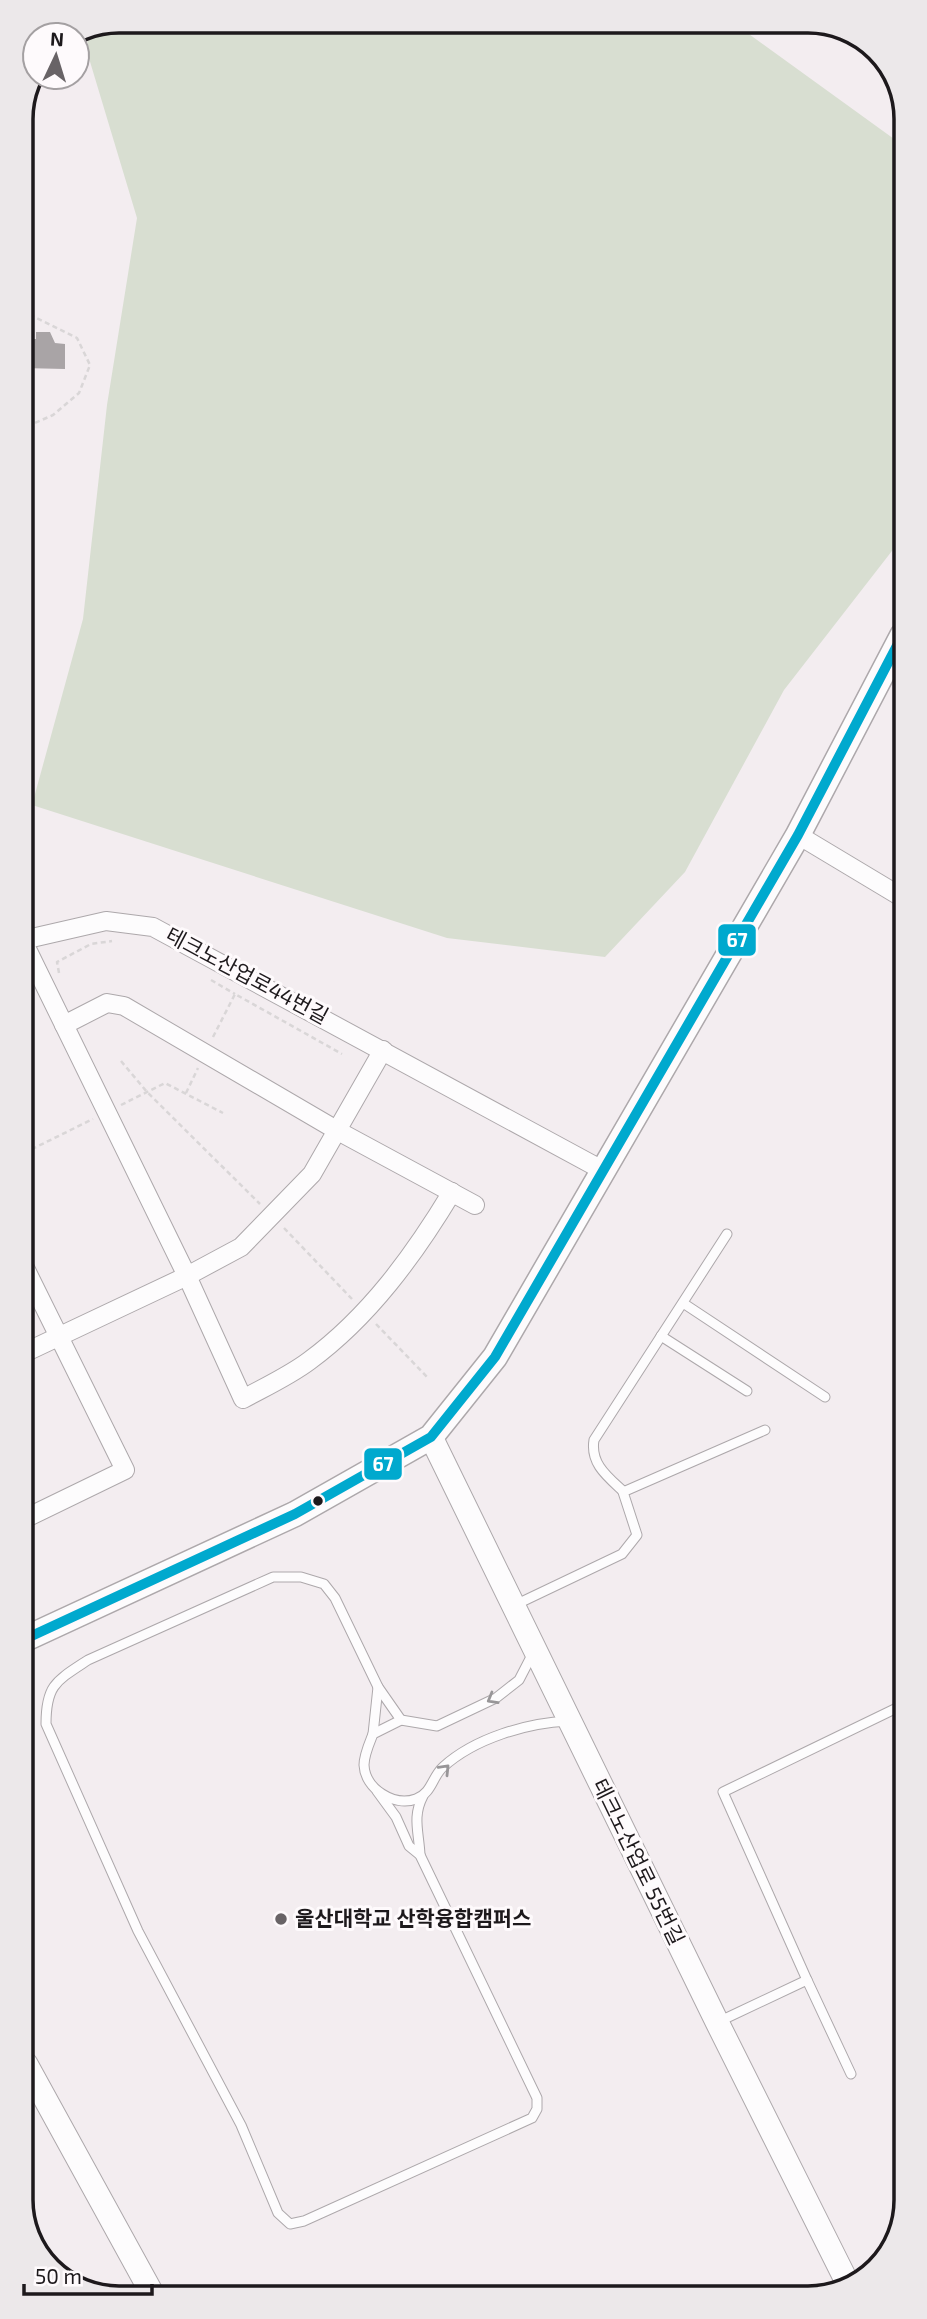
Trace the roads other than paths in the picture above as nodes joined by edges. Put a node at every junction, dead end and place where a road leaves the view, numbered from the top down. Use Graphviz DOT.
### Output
graph roads {
  1 [pos="894,651"];
  2 [pos="798,835"];
  3 [pos="894,893"];
  4 [pos="33,939"];
  5 [pos="33,961"];
  6 [pos="64,1024"];
  7 [pos="383,1050"];
  8 [pos="338,1131"];
  9 [pos="604,1171"];
  10 [pos="452,1192"];
  11 [pos="475,1205"];
  12 [pos="727,1234"];
  13 [pos="187,1276"];
  14 [pos="33,1285"];
  15 [pos="683,1303"];
  16 [pos="661,1336"];
  17 [pos="58,1337"];
  18 [pos="33,1349"];
  19 [pos="747,1391"];
  20 [pos="825,1397"];
  21 [pos="765,1430"];
  22 [pos="431,1437"];
  23 [pos="624,1492"];
  24 [pos="33,1515"];
  25 [pos="513,1606"];
  26 [pos="33,1635"];
  27 [pos="536,1648"];
  28 [pos="378,1687"];
  29 [pos="894,1709"];
  30 [pos="401,1720"];
  31 [pos="570,1721"];
  32 [pos="373,1734"];
  33 [pos="377,1791"];
  34 [pos="423,1795"];
  35 [pos="419,1855"];
  36 [pos="807,1980"];
  37 [pos="717,2022"];
  38 [pos="851,2074"];
  39 [pos="33,2077"];
  40 [pos="841,2279"];
  41 [pos="148,2286"];
  1 -- 2 [label="main road"];
  2 -- 3 [label="street"];
  2 -- 9 [label="main road"];
  4 -- 7 [label="street, 테크노산업로44번길"];
  5 -- 6 [label="street, 테크노산업로44번길"];
  6 -- 8 [label="street"];
  6 -- 13 [label="street, 테크노산업로44번길"];
  7 -- 8 [label="street"];
  7 -- 9 [label="street, 테크노산업로44번길"];
  8 -- 10 [label="street"];
  8 -- 13 [label="street"];
  9 -- 22 [label="main road"];
  10 -- 11 [label="street"];
  10 -- 13 [label="street, 테크노산업로44번길"];
  12 -- 15 [label="lane"];
  13 -- 17 [label="street"];
  14 -- 17 [label="street"];
  15 -- 16 [label="lane"];
  15 -- 20 [label="lane"];
  16 -- 19 [label="lane"];
  16 -- 23 [label="lane"];
  17 -- 18 [label="street"];
  17 -- 24 [label="street"];
  21 -- 23 [label="lane"];
  22 -- 25 [label="street, 테크노산업로 55번길"];
  22 -- 26 [label="main road"];
  23 -- 25 [label="lane"];
  25 -- 27 [label="street, 테크노산업로 55번길"];
  27 -- 30 [label="lane, one-way"];
  27 -- 31 [label="street, 테크노산업로 55번길"];
  28 -- 30 [label="lane"];
  28 -- 32 [label="lane"];
  28 -- 35 [label="lane"];
  29 -- 36 [label="lane"];
  30 -- 32 [label="lane"];
  34 -- 31 [label="lane, one-way"];
  31 -- 37 [label="street, 테크노산업로 55번길"];
  32 -- 33 [label="lane"];
  33 -- 34 [label="lane"];
  33 -- 35 [label="lane"];
  34 -- 35 [label="lane"];
  36 -- 37 [label="lane"];
  36 -- 38 [label="lane"];
  37 -- 40 [label="street, 테크노산업로 55번길"];
  39 -- 41 [label="street"];
}
